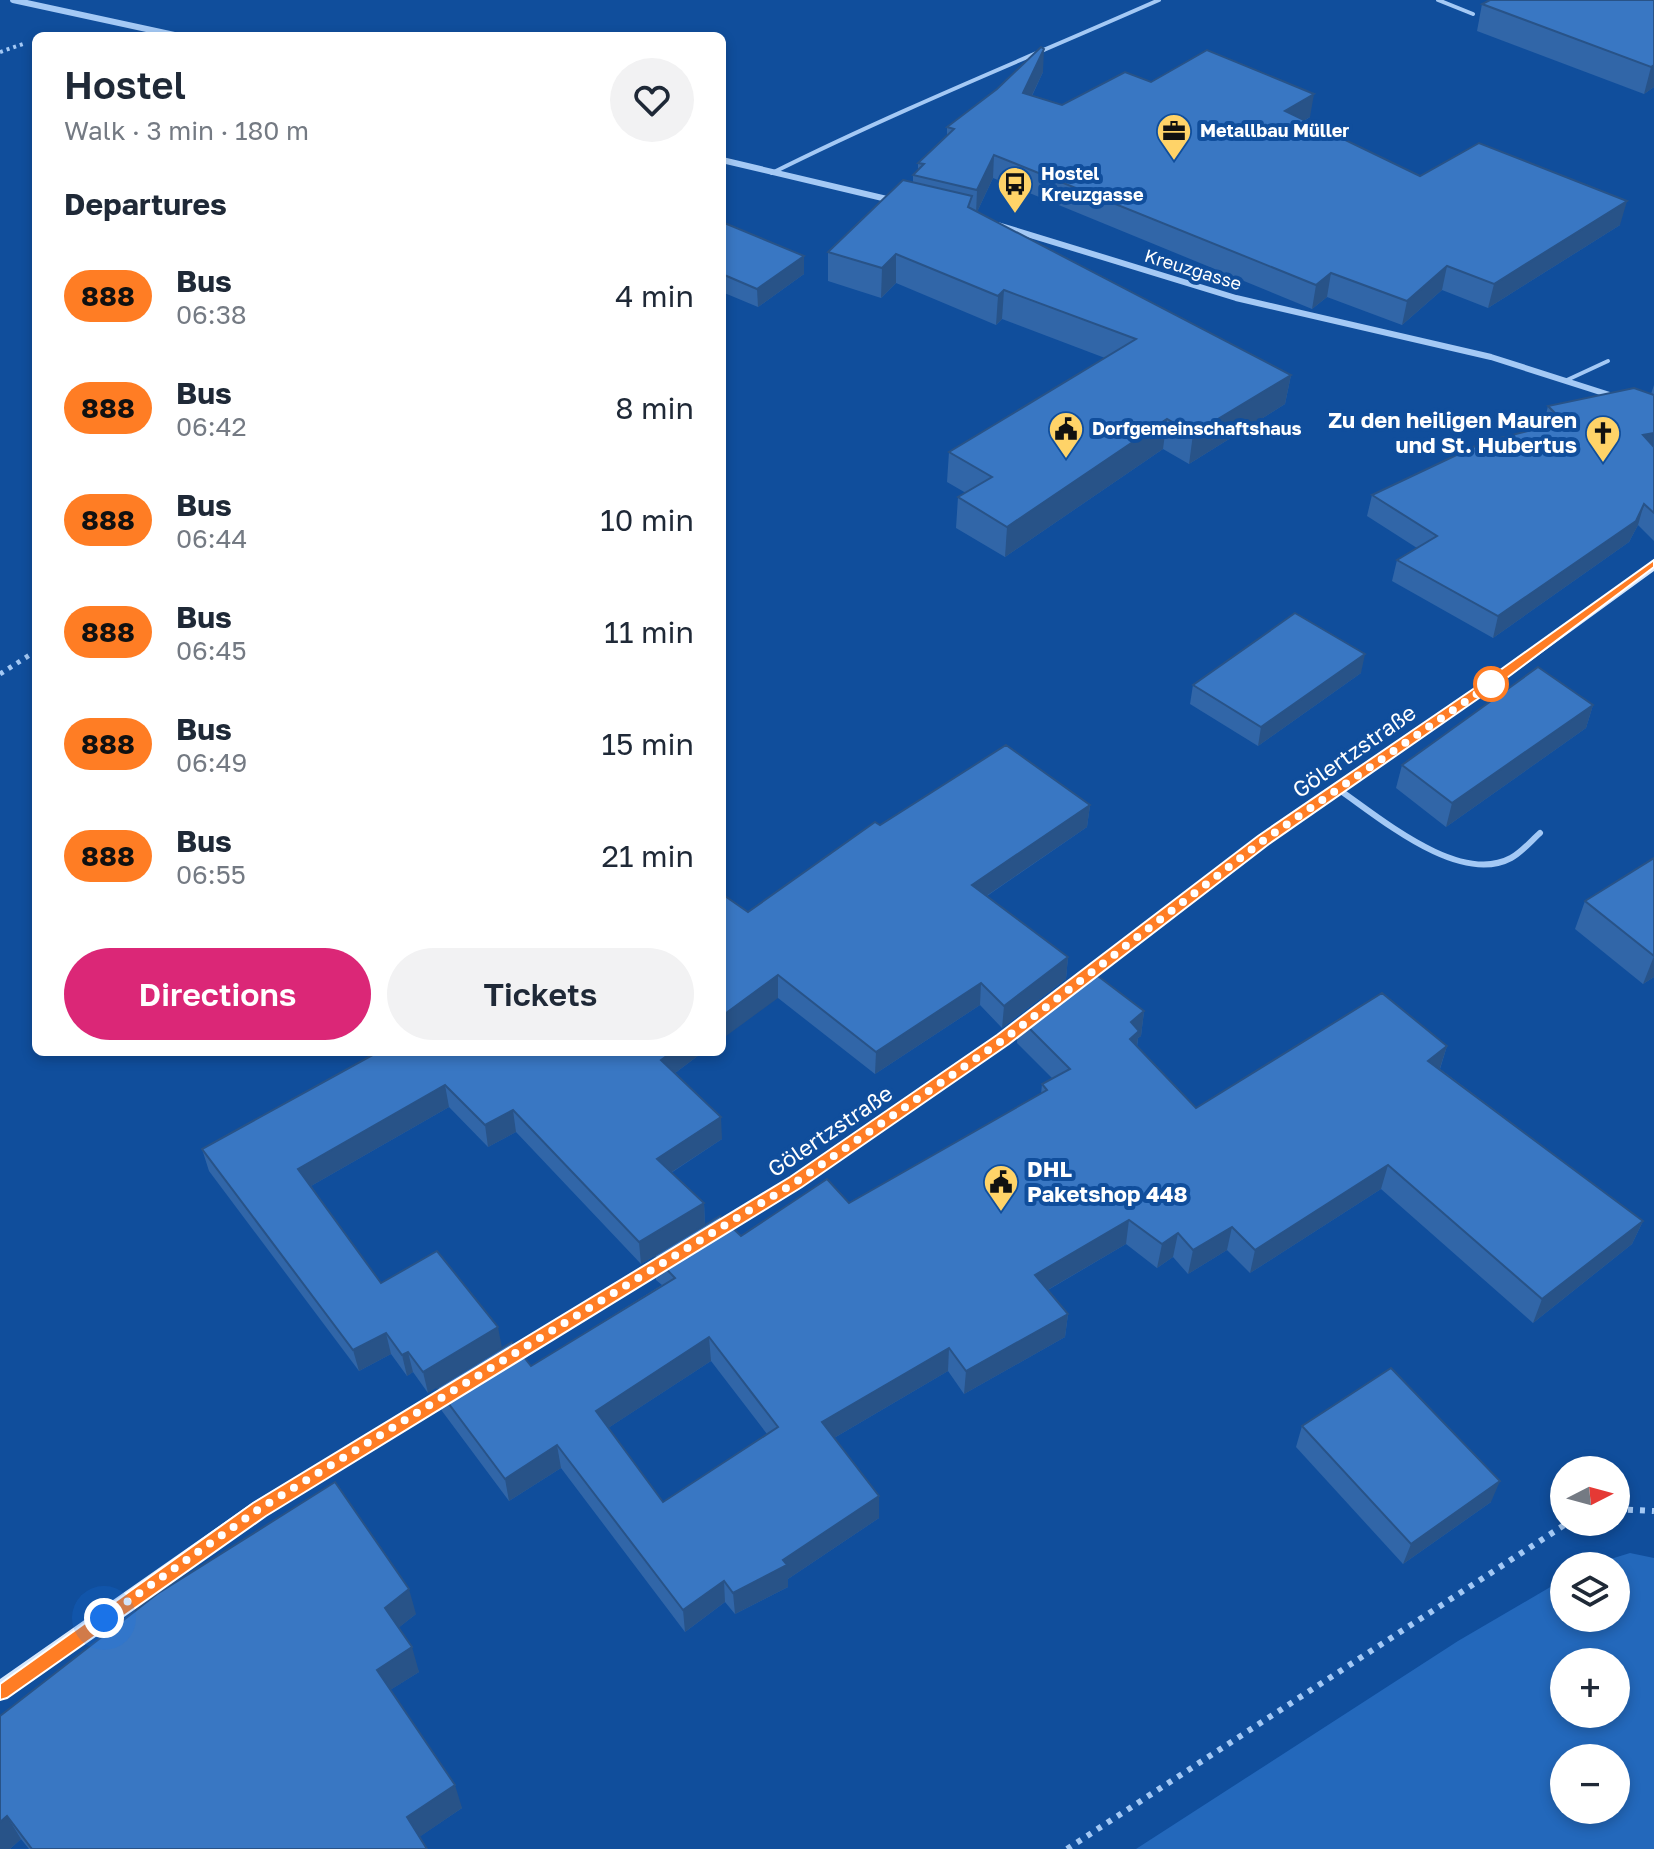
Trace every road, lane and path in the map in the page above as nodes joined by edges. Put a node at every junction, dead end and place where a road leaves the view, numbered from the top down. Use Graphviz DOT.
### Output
graph roads {
  1 [pos="13,0"];
  2 [pos="1159,0"];
  3 [pos="1438,0"];
  4 [pos="1473,14"];
  5 [pos="161,32"];
  6 [pos="32,41"];
  7 [pos="0,52"];
  8 [pos="726,161"];
  9 [pos="772,173"];
  10 [pos="893,201"];
  11 [pos="994,224"];
  12 [pos="1608,361"];
  13 [pos="1567,380"];
  14 [pos="1626,401"];
  15 [pos="1654,564"];
  16 [pos="32,654"];
  17 [pos="0,674"];
  18 [pos="1338,789"];
  19 [pos="1540,833"];
  20 [pos="1630,1510"];
  21 [pos="1654,1511"];
  22 [pos="1550,1532"];
  23 [pos="0,1691"];
  24 [pos="1067,1849"];
  1 -- 5 [label="street"];
  2 -- 9 [label="lane"];
  3 -- 4 [label="lane"];
  6 -- 7 [label="path"];
  8 -- 9 [label="street"];
  9 -- 10 [label="street"];
  11 -- 13 [label="street, Kreuzgasse"];
  12 -- 13 [label="lane"];
  13 -- 14 [label="street, Kreuzgasse"];
  15 -- 18 [label="street, Gölertzstraße"];
  16 -- 17 [label="path"];
  18 -- 19 [label="lane"];
  18 -- 23 [label="street, Gölertzstraße"];
  20 -- 21 [label="path"];
  22 -- 24 [label="path"];
}
